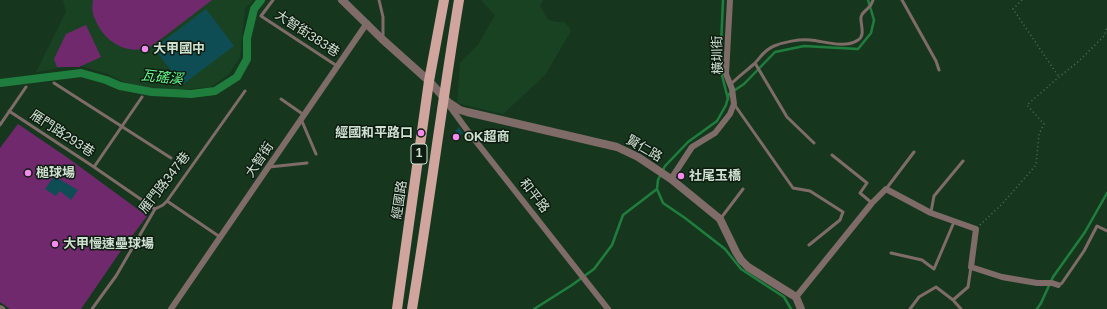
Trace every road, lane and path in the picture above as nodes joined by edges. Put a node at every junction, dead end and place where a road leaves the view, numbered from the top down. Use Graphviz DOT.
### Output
graph roads {
  1 [pos="273,0"];
  2 [pos="342,0"];
  3 [pos="379,0"];
  4 [pos="444,0"];
  5 [pos="459,0"];
  6 [pos="730,0"];
  7 [pos="873,0"];
  8 [pos="902,0"];
  9 [pos="1022,0"];
  10 [pos="367,23"];
  11 [pos="1107,27"];
  12 [pos="382,39"];
  13 [pos="755,63"];
  14 [pos="338,66"];
  15 [pos="939,70"];
  16 [pos="1059,77"];
  17 [pos="430,81"];
  18 [pos="54,83"];
  19 [pos="26,87"];
  20 [pos="732,87"];
  21 [pos="245,91"];
  22 [pos="142,97"];
  23 [pos="443,97"];
  24 [pos="281,99"];
  25 [pos="734,102"];
  26 [pos="9,111"];
  27 [pos="303,117"];
  28 [pos="0,125"];
  29 [pos="122,127"];
  30 [pos="814,143"];
  31 [pos="914,152"];
  32 [pos="316,154"];
  33 [pos="832,155"];
  34 [pos="171,158"];
  35 [pos="963,161"];
  36 [pos="307,163"];
  37 [pos="94,167"];
  38 [pos="268,167"];
  39 [pos="671,179"];
  40 [pos="743,189"];
  41 [pos="886,189"];
  42 [pos="167,201"];
  43 [pos="872,203"];
  44 [pos="155,209"];
  45 [pos="931,213"];
  46 [pos="720,219"];
  47 [pos="954,222"];
  48 [pos="976,229"];
  49 [pos="1107,231"];
  50 [pos="220,237"];
  51 [pos="809,245"];
  52 [pos="891,253"];
  53 [pos="971,267"];
  54 [pos="1058,285"];
  55 [pos="796,297"];
  56 [pos="953,300"];
  57 [pos="92,309"];
  58 [pos="171,309"];
  59 [pos="397,309"];
  60 [pos="412,309"];
  61 [pos="608,309"];
  62 [pos="801,309"];
  63 [pos="910,309"];
  64 [pos="961,309"];
  1 -- 14 [label="lane, 大智街383巷"];
  2 -- 10 [label="street"];
  3 -- 12 [label="lane"];
  4 -- 17 [label="main road, 經國路 / 1"];
  5 -- 23 [label="main road, 1"];
  6 -- 20 [label="street, 橫圳街"];
  7 -- 13 [label="lane"];
  8 -- 15 [label="lane"];
  9 -- 16 [label="path"];
  10 -- 12 [label="street"];
  10 -- 14 [label="street, 大智街"];
  11 -- 16 [label="path"];
  12 -- 17 [label="street"];
  13 -- 20 [label="lane"];
  13 -- 30 [label="lane"];
  14 -- 27 [label="street, 大智街"];
  16 -- 48 [label="path"];
  17 -- 23 [label="street, 賢仁路"];
  17 -- 59 [label="main road, 經國路 / 1"];
  18 -- 29 [label="lane"];
  19 -- 26 [label="lane, 雁門路293巷"];
  20 -- 25 [label="street, 橫圳街"];
  21 -- 42 [label="lane, 雁門路347巷"];
  22 -- 29 [label="lane, 雁門路293巷"];
  23 -- 39 [label="street, 賢仁路"];
  23 -- 60 [label="main road, 1"];
  23 -- 61 [label="street, 和平路"];
  24 -- 27 [label="lane"];
  25 -- 39 [label="street"];
  25 -- 51 [label="lane"];
  26 -- 28 [label="lane, 雁門路293巷"];
  26 -- 37 [label="lane, 雁門路293巷"];
  27 -- 32 [label="lane"];
  27 -- 38 [label="street, 大智街"];
  29 -- 34 [label="lane"];
  29 -- 37 [label="lane, 雁門路293巷"];
  31 -- 41 [label="lane"];
  33 -- 43 [label="lane"];
  35 -- 45 [label="lane"];
  36 -- 38 [label="lane"];
  37 -- 44 [label="lane"];
  38 -- 50 [label="street, 大智街"];
  39 -- 46 [label="street, 賢仁路"];
  40 -- 46 [label="lane"];
  41 -- 43 [label="street"];
  41 -- 45 [label="street"];
  42 -- 44 [label="lane, 雁門路347巷"];
  42 -- 50 [label="lane"];
  43 -- 55 [label="street"];
  44 -- 57 [label="lane, 雁門路347巷"];
  45 -- 47 [label="street"];
  46 -- 55 [label="street, 賢仁路"];
  47 -- 48 [label="street"];
  47 -- 52 [label="lane"];
  48 -- 53 [label="street"];
  49 -- 54 [label="lane"];
  50 -- 58 [label="street, 大智街"];
  53 -- 54 [label="street"];
  53 -- 56 [label="lane"];
  55 -- 62 [label="street"];
  56 -- 63 [label="lane"];
  56 -- 64 [label="lane"];
}
